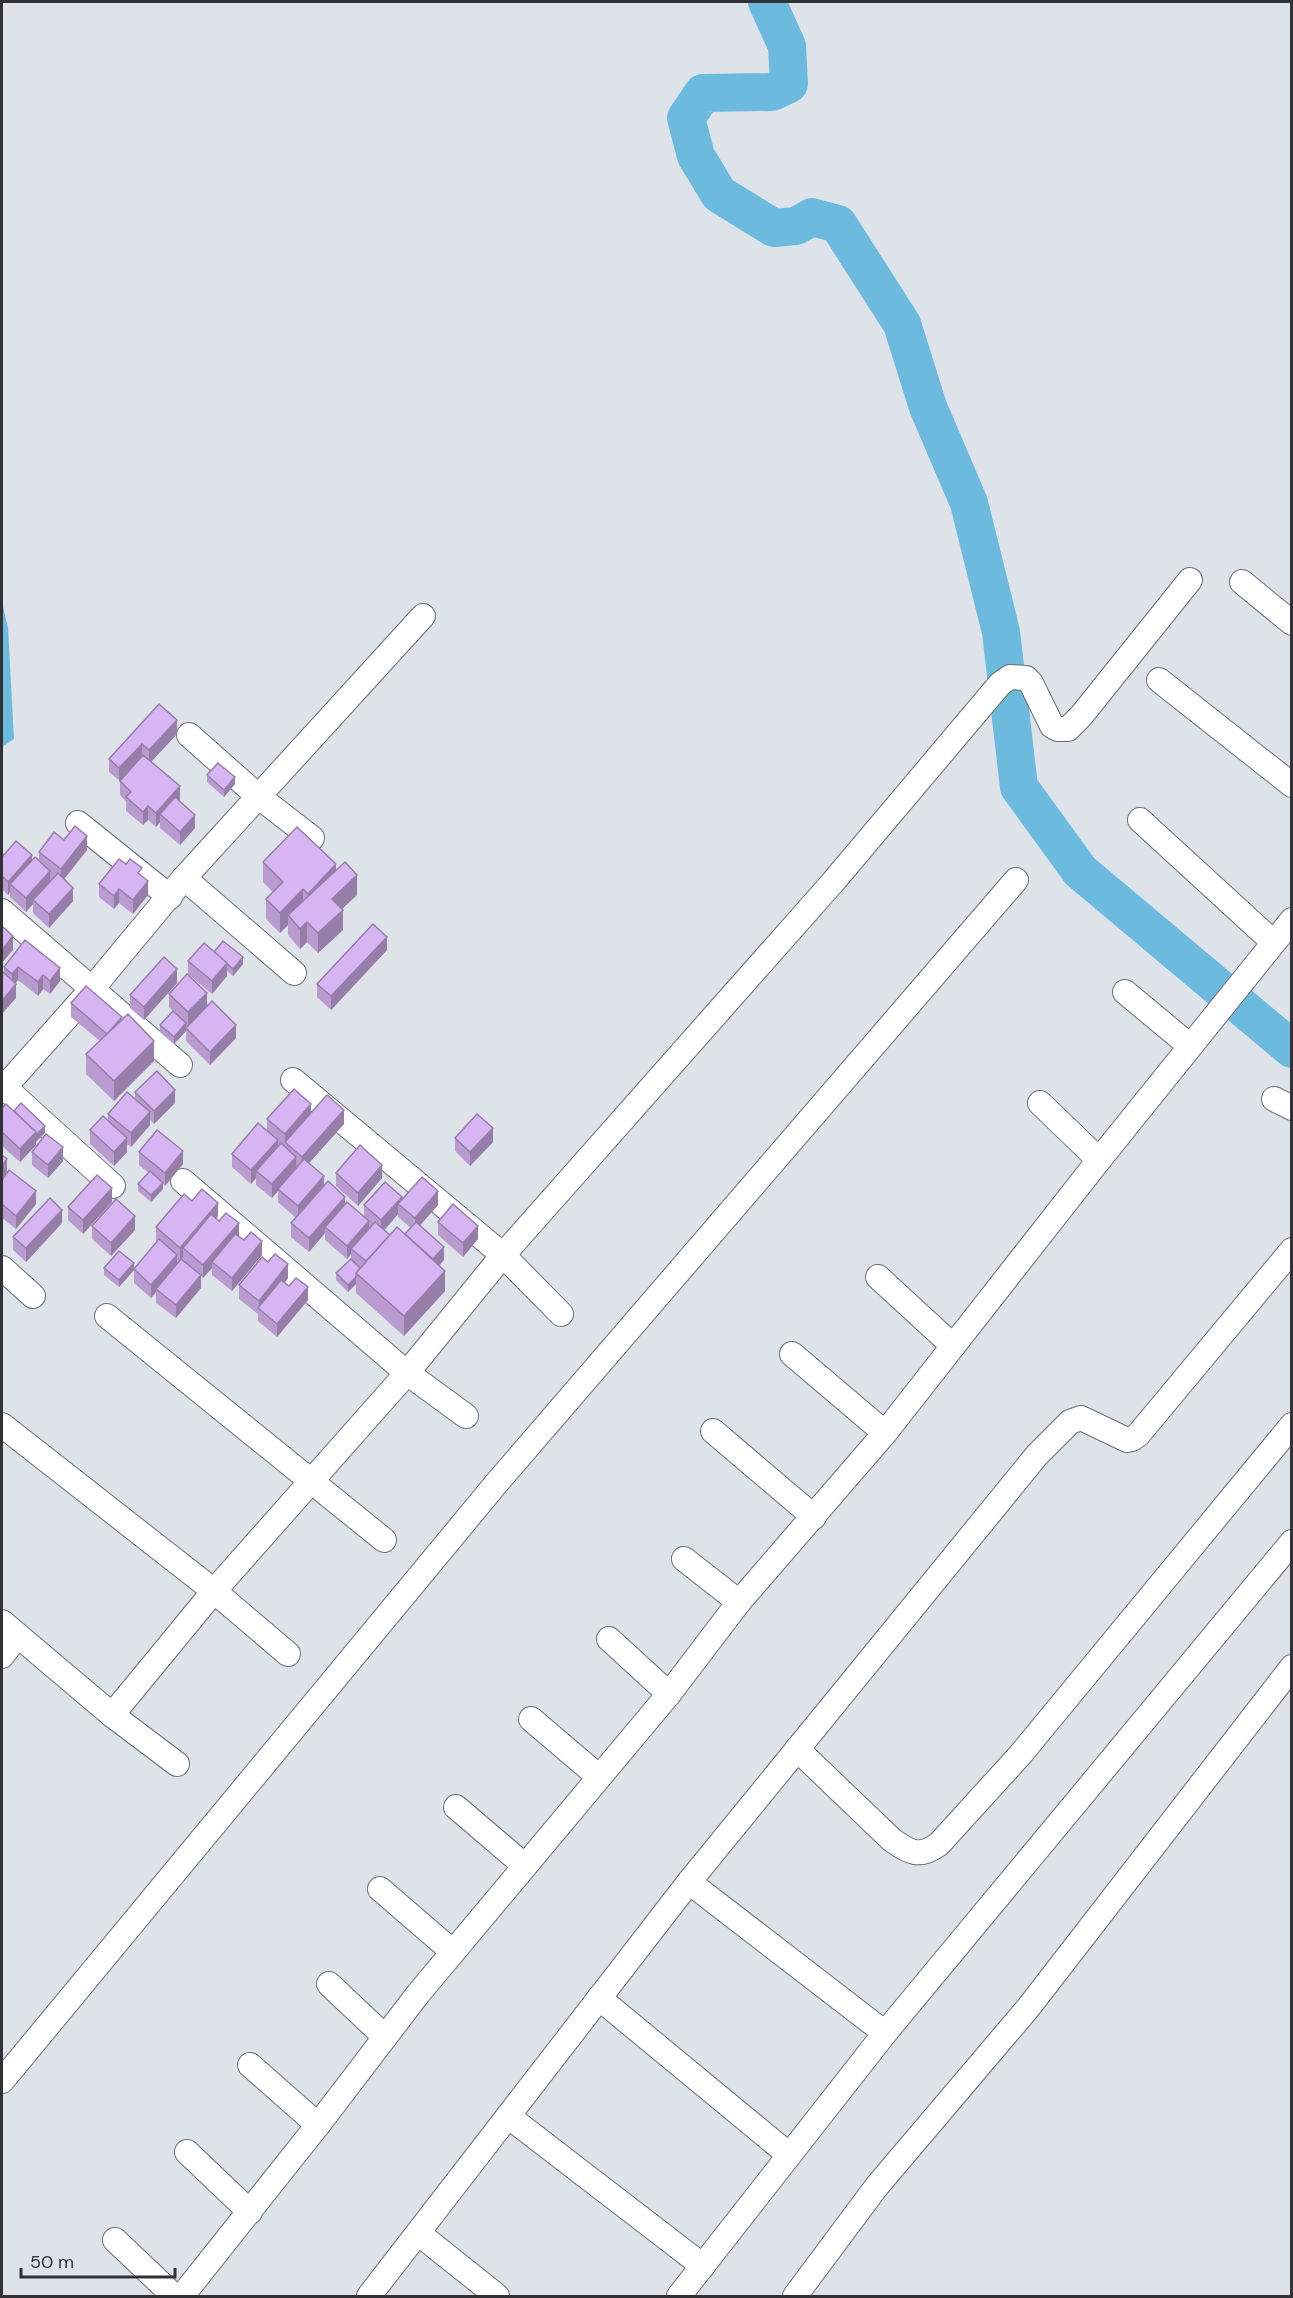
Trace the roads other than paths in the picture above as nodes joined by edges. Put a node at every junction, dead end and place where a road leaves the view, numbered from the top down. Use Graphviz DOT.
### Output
graph roads {
  1 [pos="1190,580"];
  2 [pos="1242,582"];
  3 [pos="423,616"];
  4 [pos="1292,623"];
  5 [pos="1159,680"];
  6 [pos="189,735"];
  7 [pos="1292,785"];
  8 [pos="259,797"];
  9 [pos="1140,820"];
  10 [pos="78,823"];
  11 [pos="312,838"];
  12 [pos="1016,880"];
  13 [pos="177,888"];
  14 [pos="2,911"];
  15 [pos="1292,920"];
  16 [pos="1273,942"];
  17 [pos="294,973"];
  18 [pos="91,990"];
  19 [pos="1125,992"];
  20 [pos="1190,1046"];
  21 [pos="180,1065"];
  22 [pos="293,1080"];
  23 [pos="2,1088"];
  24 [pos="1040,1103"];
  25 [pos="1098,1160"];
  26 [pos="183,1181"];
  27 [pos="113,1186"];
  28 [pos="1292,1250"];
  29 [pos="503,1255"];
  30 [pos="2,1268"];
  31 [pos="878,1276"];
  32 [pos="33,1296"];
  33 [pos="561,1314"];
  34 [pos="107,1316"];
  35 [pos="954,1346"];
  36 [pos="792,1354"];
  37 [pos="407,1372"];
  38 [pos="466,1416"];
  39 [pos="2,1425"];
  40 [pos="1292,1425"];
  41 [pos="713,1431"];
  42 [pos="885,1433"];
  43 [pos="309,1480"];
  44 [pos="814,1516"];
  45 [pos="384,1540"];
  46 [pos="1292,1542"];
  47 [pos="684,1559"];
  48 [pos="214,1591"];
  49 [pos="740,1602"];
  50 [pos="9,1629"];
  51 [pos="609,1640"];
  52 [pos="288,1654"];
  53 [pos="2,1656"];
  54 [pos="1292,1667"];
  55 [pos="669,1694"];
  56 [pos="112,1715"];
  57 [pos="531,1719"];
  58 [pos="797,1749"];
  59 [pos="177,1764"];
  60 [pos="599,1777"];
  61 [pos="456,1807"];
  62 [pos="525,1866"];
  63 [pos="689,1882"];
  64 [pos="380,1889"];
  65 [pos="453,1952"];
  66 [pos="329,1984"];
  67 [pos="599,1998"];
  68 [pos="885,2032"];
  69 [pos="385,2037"];
  70 [pos="250,2066"];
  71 [pos="2,2081"];
  72 [pos="508,2116"];
  73 [pos="318,2125"];
  74 [pos="187,2152"];
  75 [pos="788,2154"];
  76 [pos="250,2212"];
  77 [pos="418,2233"];
  78 [pos="115,2240"];
  79 [pos="703,2266"];
  80 [pos="174,2296"];
  81 [pos="182,2296"];
  82 [pos="369,2296"];
  83 [pos="496,2296"];
  84 [pos="679,2296"];
  85 [pos="795,2296"];
  1 -- 29 [label="street"];
  2 -- 4 [label="street"];
  3 -- 8 [label="street"];
  5 -- 7 [label="street"];
  6 -- 8 [label="street"];
  8 -- 11 [label="street"];
  8 -- 13 [label="street"];
  9 -- 16 [label="street"];
  10 -- 13 [label="street"];
  12 -- 71 [label="street"];
  13 -- 17 [label="street"];
  13 -- 18 [label="street"];
  14 -- 18 [label="street"];
  15 -- 16 [label="street"];
  16 -- 20 [label="street"];
  18 -- 21 [label="street"];
  18 -- 23 [label="street"];
  19 -- 20 [label="street"];
  20 -- 25 [label="street"];
  22 -- 29 [label="street"];
  23 -- 27 [label="street"];
  24 -- 25 [label="street"];
  25 -- 35 [label="street"];
  26 -- 37 [label="street"];
  28 -- 58 [label="street"];
  29 -- 33 [label="street"];
  29 -- 37 [label="street"];
  30 -- 32 [label="street"];
  31 -- 35 [label="street"];
  34 -- 43 [label="street"];
  35 -- 42 [label="street"];
  36 -- 42 [label="street"];
  37 -- 38 [label="street"];
  37 -- 43 [label="street"];
  39 -- 48 [label="street"];
  40 -- 58 [label="street"];
  41 -- 44 [label="street"];
  42 -- 44 [label="street"];
  43 -- 45 [label="street"];
  43 -- 48 [label="street"];
  44 -- 49 [label="street"];
  46 -- 68 [label="street"];
  47 -- 49 [label="street"];
  48 -- 52 [label="street"];
  48 -- 56 [label="street"];
  49 -- 55 [label="street"];
  50 -- 53 [label="street"];
  50 -- 56 [label="street"];
  51 -- 55 [label="street"];
  54 -- 85 [label="street"];
  55 -- 60 [label="street"];
  56 -- 59 [label="street"];
  57 -- 60 [label="street"];
  58 -- 63 [label="street"];
  60 -- 62 [label="street"];
  61 -- 62 [label="street"];
  62 -- 65 [label="street"];
  63 -- 67 [label="street"];
  63 -- 68 [label="street"];
  64 -- 65 [label="street"];
  65 -- 69 [label="street"];
  66 -- 69 [label="street"];
  67 -- 72 [label="street"];
  67 -- 75 [label="street"];
  68 -- 75 [label="street"];
  69 -- 73 [label="street"];
  70 -- 73 [label="street"];
  72 -- 77 [label="street"];
  72 -- 79 [label="street"];
  73 -- 76 [label="street"];
  74 -- 76 [label="street"];
  75 -- 79 [label="street"];
  76 -- 81 [label="street"];
  77 -- 82 [label="street"];
  77 -- 83 [label="street"];
  78 -- 80 [label="street"];
  79 -- 84 [label="street"];
}
